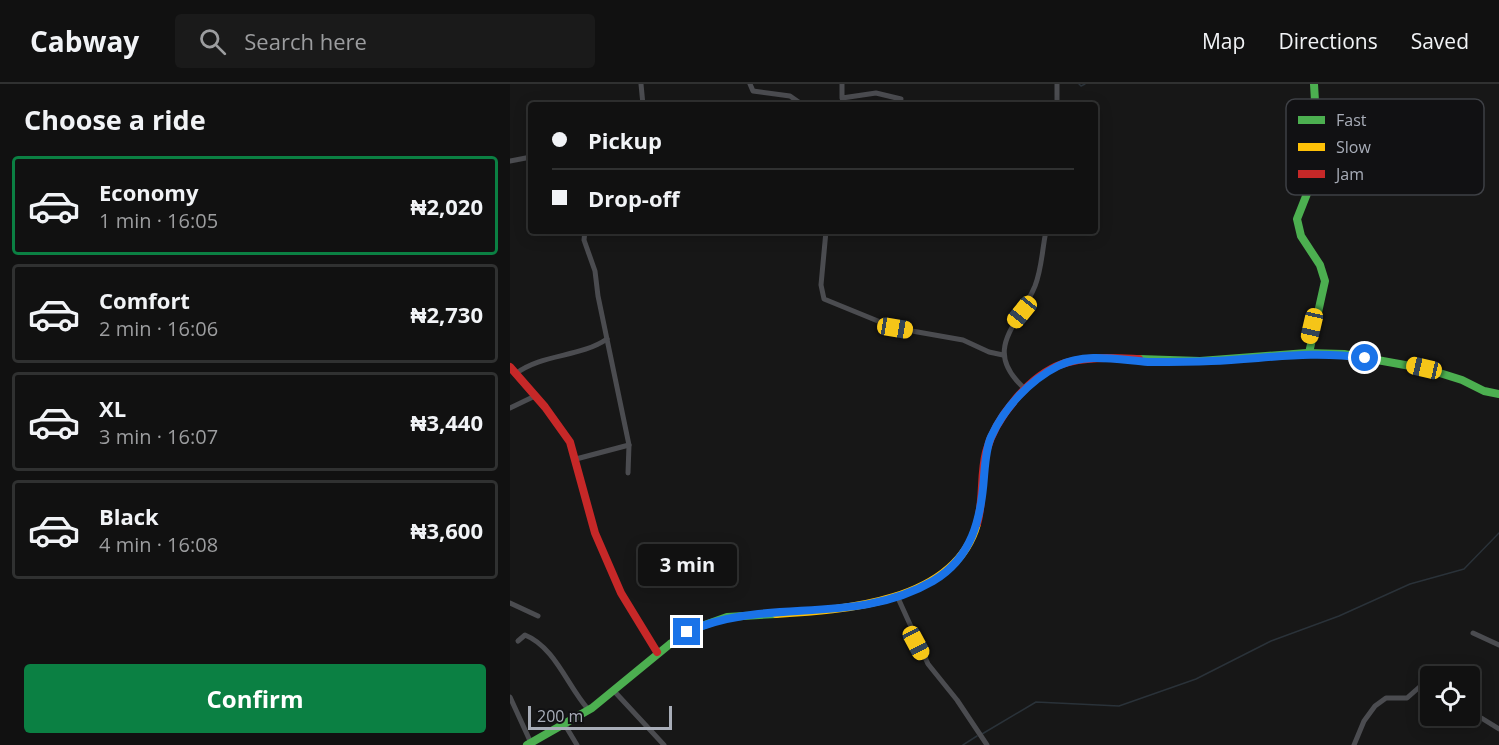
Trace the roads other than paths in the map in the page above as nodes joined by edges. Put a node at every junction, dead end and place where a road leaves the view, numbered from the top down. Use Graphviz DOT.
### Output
graph roads {
  1 [pos="641,84"];
  2 [pos="750,84"];
  3 [pos="842,84"];
  4 [pos="1057,84"];
  5 [pos="1314,84"];
  6 [pos="842,98"];
  7 [pos="901,99"];
  8 [pos="1316,99"];
  9 [pos="643,102"];
  10 [pos="799,102"];
  11 [pos="842,102"];
  12 [pos="1057,102"];
  13 [pos="528,158"];
  14 [pos="510,161"];
  15 [pos="1306,195"];
  16 [pos="585,234"];
  17 [pos="826,234"];
  18 [pos="1046,234"];
  19 [pos="607,339"];
  20 [pos="1310,353"];
  21 [pos="1003,355"];
  22 [pos="512,371"];
  23 [pos="1025,390"];
  24 [pos="1499,394"];
  25 [pos="535,396"];
  26 [pos="510,408"];
  27 [pos="629,446"];
  28 [pos="576,459"];
  29 [pos="628,472"];
  30 [pos="898,598"];
  31 [pos="510,603"];
  32 [pos="538,616"];
  33 [pos="1473,633"];
  34 [pos="518,641"];
  35 [pos="1499,645"];
  36 [pos="657,652"];
  37 [pos="1420,687"];
  38 [pos="614,691"];
  39 [pos="510,697"];
  40 [pos="588,709"];
  41 [pos="1480,717"];
  42 [pos="565,725"];
  43 [pos="1499,729"];
  44 [pos="529,744"];
  45 [pos="985,744"];
  46 [pos="577,745"];
  47 [pos="664,745"];
  48 [pos="1354,745"];
  1 -- 9 [label="street"];
  2 -- 10 [label="street"];
  3 -- 6 [label="street"];
  4 -- 12 [label="street"];
  5 -- 8 [label="street"];
  6 -- 7 [label="street"];
  6 -- 11 [label="street"];
  13 -- 14 [label="street"];
  15 -- 20 [label="street"];
  16 -- 19 [label="street"];
  17 -- 21 [label="street"];
  18 -- 21 [label="street"];
  19 -- 22 [label="street"];
  19 -- 27 [label="street"];
  20 -- 23 [label="street"];
  20 -- 24 [label="street"];
  21 -- 23 [label="street"];
  22 -- 25 [label="street"];
  23 -- 30 [label="street"];
  25 -- 26 [label="street"];
  25 -- 28 [label="street"];
  27 -- 28 [label="street"];
  27 -- 29 [label="street"];
  28 -- 36 [label="street"];
  30 -- 36 [label="street"];
  30 -- 45 [label="street"];
  31 -- 32 [label="street"];
  33 -- 35 [label="street"];
  34 -- 40 [label="street"];
  36 -- 38 [label="street"];
  37 -- 48 [label="street"];
  38 -- 40 [label="street"];
  38 -- 47 [label="street"];
  39 -- 44 [label="street"];
  40 -- 42 [label="street"];
  41 -- 43 [label="street"];
  42 -- 44 [label="street"];
  42 -- 46 [label="street"];
}
